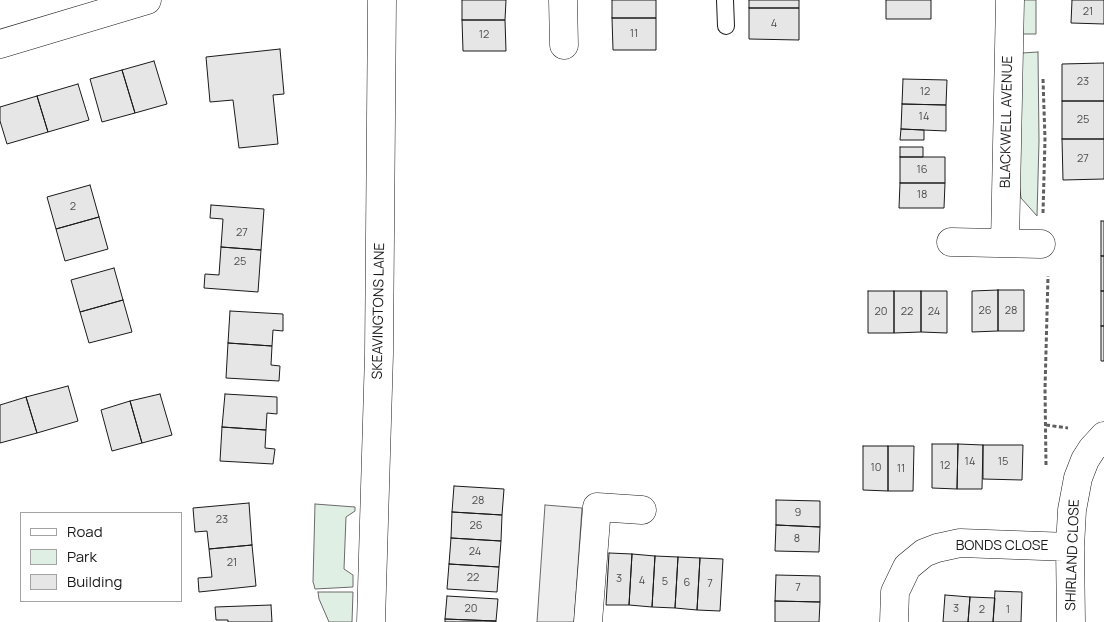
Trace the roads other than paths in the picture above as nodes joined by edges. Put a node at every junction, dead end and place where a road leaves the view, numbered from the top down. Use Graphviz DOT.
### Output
graph roads {
  1 [pos="147,0"];
  2 [pos="382,0"];
  3 [pos="563,0"];
  4 [pos="726,0"];
  5 [pos="1010,0"];
  6 [pos="726,26"];
  7 [pos="0,44"];
  8 [pos="564,45"];
  9 [pos="951,242"];
  10 [pos="1005,243"];
  11 [pos="1045,244"];
  12 [pos="1104,436"];
  13 [pos="642,510"];
  14 [pos="1070,547"];
  15 [pos="371,622"];
  16 [pos="588,622"];
  17 [pos="894,622"];
  18 [pos="1071,622"];
  1 -- 7 [label="street"];
  2 -- 15 [label="street, SKEAVINGTONS LANE"];
  3 -- 8 [label="street"];
  4 -- 6 [label="lane"];
  5 -- 10 [label="street, BLACKWELL AVENUE"];
  9 -- 10 [label="street"];
  10 -- 11 [label="street"];
  12 -- 14 [label="street, SHIRLAND CLOSE"];
  13 -- 16 [label="street"];
  14 -- 17 [label="street, BONDS CLOSE"];
  14 -- 18 [label="street, SHIRLAND CLOSE"];
}
